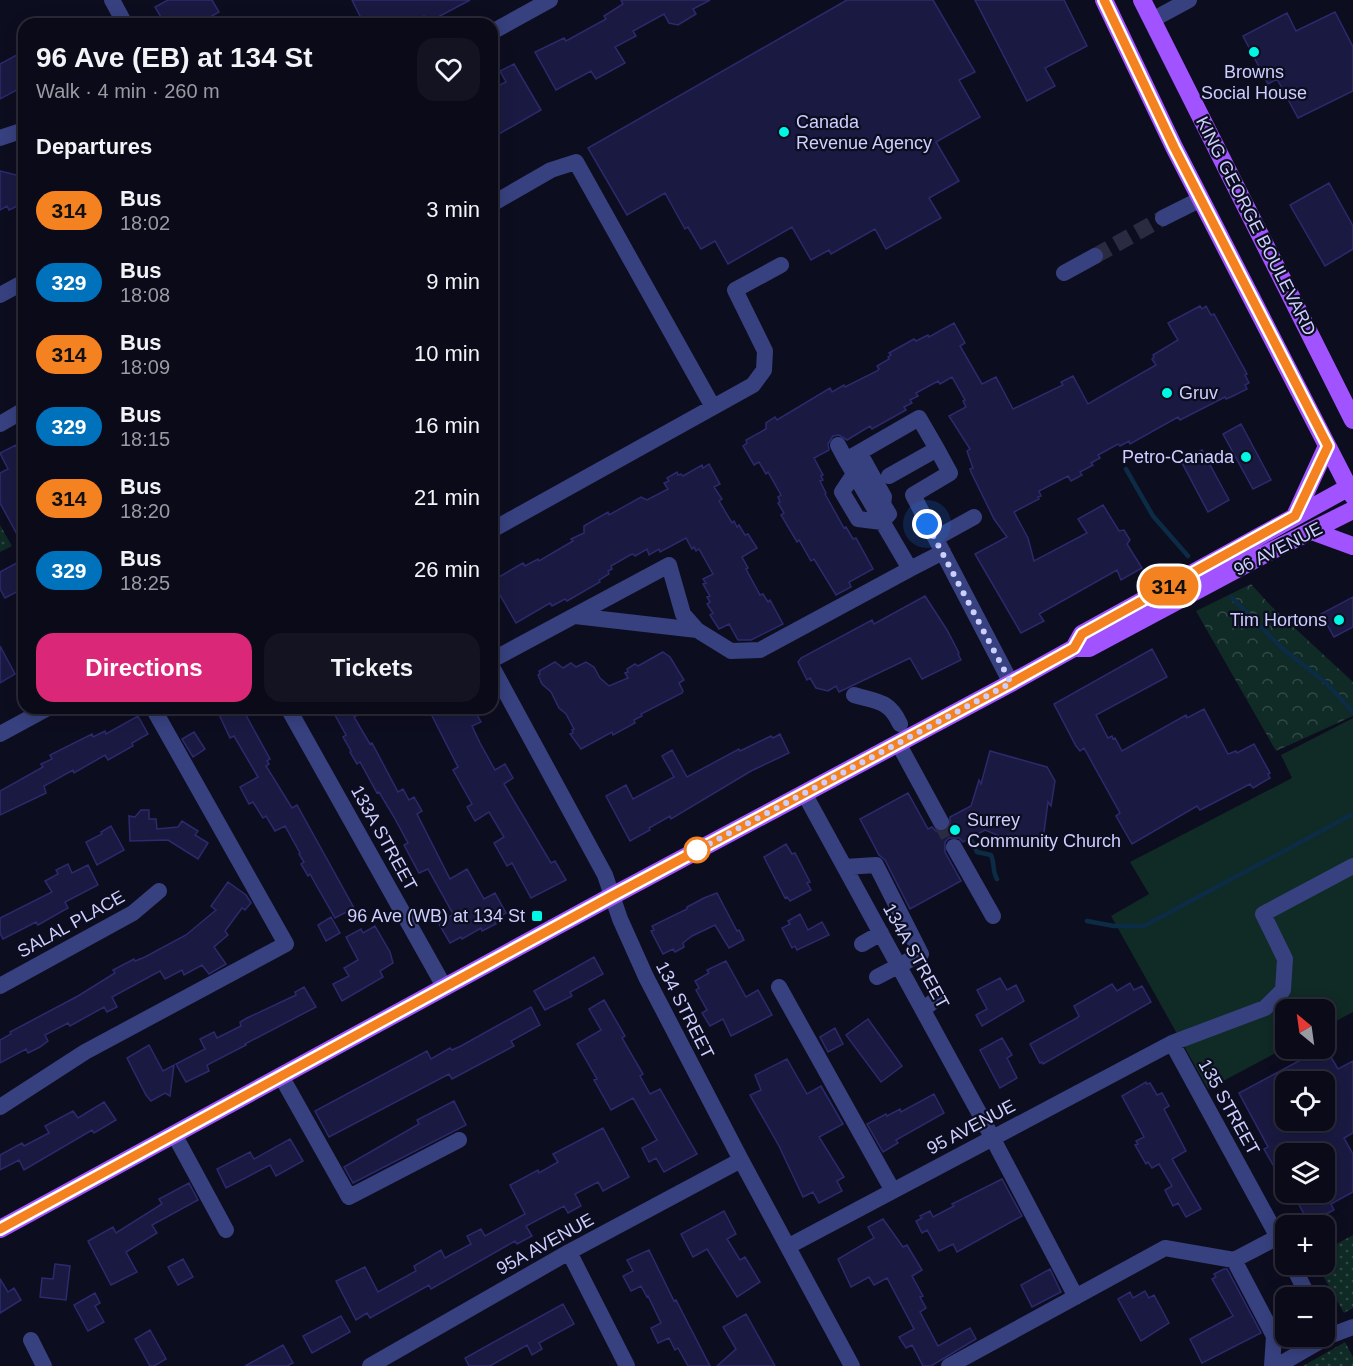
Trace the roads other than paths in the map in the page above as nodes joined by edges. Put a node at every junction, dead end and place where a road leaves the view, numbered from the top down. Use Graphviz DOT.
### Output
graph roads {
  1 [pos="112,0"];
  2 [pos="550,0"];
  3 [pos="1104,0"];
  4 [pos="1142,0"];
  5 [pos="1189,0"];
  6 [pos="122,18"];
  7 [pos="1152,20"];
  8 [pos="498,29"];
  9 [pos="18,132"];
  10 [pos="0,138"];
  11 [pos="1201,199"];
  12 [pos="498,201"];
  13 [pos="1163,218"];
  14 [pos="1095,256"];
  15 [pos="781,265"];
  16 [pos="1064,273"];
  17 [pos="18,285"];
  18 [pos="0,295"];
  19 [pos="713,407"];
  20 [pos="18,414"];
  21 [pos="1353,420"];
  22 [pos="0,424"];
  23 [pos="1328,446"];
  24 [pos="937,449"];
  25 [pos="852,454"];
  26 [pos="889,476"];
  27 [pos="1352,489"];
  28 [pos="884,497"];
  29 [pos="919,509"];
  30 [pos="1353,510"];
  31 [pos="1295,516"];
  32 [pos="975,517"];
  33 [pos="882,522"];
  34 [pos="498,527"];
  35 [pos="1312,531"];
  36 [pos="939,545"];
  37 [pos="1353,546"];
  38 [pos="910,569"];
  39 [pos="575,616"];
  40 [pos="697,630"];
  41 [pos="1074,648"];
  42 [pos="498,657"];
  43 [pos="498,678"];
  44 [pos="1011,683"];
  45 [pos="854,695"];
  46 [pos="37,714"];
  47 [pos="156,714"];
  48 [pos="291,714"];
  49 [pos="900,724"];
  50 [pos="0,734"];
  51 [pos="898,743"];
  52 [pos="804,793"];
  53 [pos="941,822"];
  54 [pos="954,847"];
  55 [pos="1353,866"];
  56 [pos="845,867"];
  57 [pos="159,891"];
  58 [pos="612,896"];
  59 [pos="993,916"];
  60 [pos="881,933"];
  61 [pos="862,944"];
  62 [pos="899,965"];
  63 [pos="877,977"];
  64 [pos="0,986"];
  65 [pos="779,987"];
  66 [pos="445,988"];
  67 [pos="1172,1043"];
  68 [pos="281,1077"];
  69 [pos="0,1107"];
  70 [pos="174,1134"];
  71 [pos="992,1137"];
  72 [pos="459,1140"];
  73 [pos="741,1160"];
  74 [pos="893,1191"];
  75 [pos="0,1229"];
  76 [pos="226,1230"];
  77 [pos="1275,1231"];
  78 [pos="789,1246"];
  79 [pos="1275,1246"];
  80 [pos="569,1252"];
  81 [pos="1234,1260"];
  82 [pos="1076,1297"];
  83 [pos="1353,1327"];
  84 [pos="1335,1330"];
  85 [pos="31,1340"];
  86 [pos="1304,1347"];
  87 [pos="44,1366"];
  88 [pos="370,1366"];
  89 [pos="627,1366"];
  90 [pos="852,1366"];
  91 [pos="949,1366"];
  92 [pos="1272,1366"];
  93 [pos="1277,1366"];
  1 -- 6 [label="street"];
  2 -- 8 [label="street"];
  3 -- 11 [label="main road, KING GEORGE BOULEVARD"];
  4 -- 7 [label="main road, KING GEORGE BOULEVARD"];
  5 -- 7 [label="street"];
  7 -- 21 [label="main road, KING GEORGE BOULEVARD"];
  9 -- 10 [label="street"];
  11 -- 13 [label="street"];
  11 -- 23 [label="main road, KING GEORGE BOULEVARD"];
  12 -- 19 [label="street"];
  14 -- 16 [label="street"];
  15 -- 19 [label="street"];
  17 -- 18 [label="street"];
  19 -- 34 [label="street"];
  20 -- 22 [label="street"];
  23 -- 27 [label="main road, KING GEORGE BOULEVARD"];
  23 -- 31 [label="main road"];
  24 -- 25 [label="street"];
  24 -- 26 [label="street"];
  24 -- 29 [label="street"];
  25 -- 28 [label="street"];
  25 -- 33 [label="street"];
  27 -- 31 [label="main road, 96 AVENUE"];
  28 -- 29 [label="street"];
  28 -- 33 [label="street"];
  29 -- 36 [label="street"];
  30 -- 35 [label="main road, 96 AVENUE"];
  31 -- 41 [label="main road, 96 AVENUE"];
  32 -- 36 [label="street"];
  33 -- 38 [label="street"];
  35 -- 37 [label="main road"];
  35 -- 41 [label="main road, 96 AVENUE"];
  36 -- 38 [label="street"];
  36 -- 44 [label="street"];
  38 -- 40 [label="street"];
  39 -- 40 [label="street"];
  39 -- 40 [label="street"];
  39 -- 42 [label="street"];
  41 -- 44 [label="main road, 96 AVENUE"];
  43 -- 58 [label="street, 134 STREET"];
  44 -- 51 [label="main road, 96 AVENUE"];
  45 -- 49 [label="street"];
  46 -- 50 [label="street"];
  47 -- 69 [label="street"];
  48 -- 66 [label="street, 133A STREET"];
  51 -- 52 [label="main road, 96 AVENUE"];
  51 -- 53 [label="street"];
  52 -- 56 [label="street, 134A STREET"];
  52 -- 58 [label="main road, 96 AVENUE"];
  54 -- 59 [label="street"];
  55 -- 67 [label="street, 95 AVENUE"];
  56 -- 60 [label="street, 134A STREET"];
  56 -- 62 [label="street"];
  57 -- 64 [label="street, SALAL PLACE"];
  58 -- 66 [label="main road, 96 AVENUE"];
  58 -- 73 [label="street, 134 STREET"];
  60 -- 61 [label="street"];
  60 -- 62 [label="street, 134A STREET"];
  62 -- 63 [label="street"];
  62 -- 71 [label="street, 134A STREET"];
  65 -- 74 [label="street"];
  66 -- 68 [label="main road, 96 AVENUE"];
  67 -- 71 [label="street, 95 AVENUE"];
  67 -- 77 [label="street, 135 STREET"];
  68 -- 70 [label="main road, 96 AVENUE"];
  68 -- 72 [label="street"];
  70 -- 75 [label="main road, 96 AVENUE"];
  70 -- 76 [label="street"];
  71 -- 74 [label="street, 95 AVENUE"];
  71 -- 82 [label="street, 134A STREET"];
  73 -- 78 [label="street, 134 STREET"];
  73 -- 80 [label="street, 95A AVENUE"];
  74 -- 78 [label="street, 95 AVENUE"];
  78 -- 90 [label="street, 134 STREET"];
  79 -- 81 [label="street"];
  80 -- 88 [label="street, 95A AVENUE"];
  80 -- 89 [label="street"];
  81 -- 82 [label="street"];
  81 -- 92 [label="street"];
  82 -- 91 [label="street"];
  83 -- 84 [label="street"];
  85 -- 87 [label="street"];
  86 -- 93 [label="street"];
}
